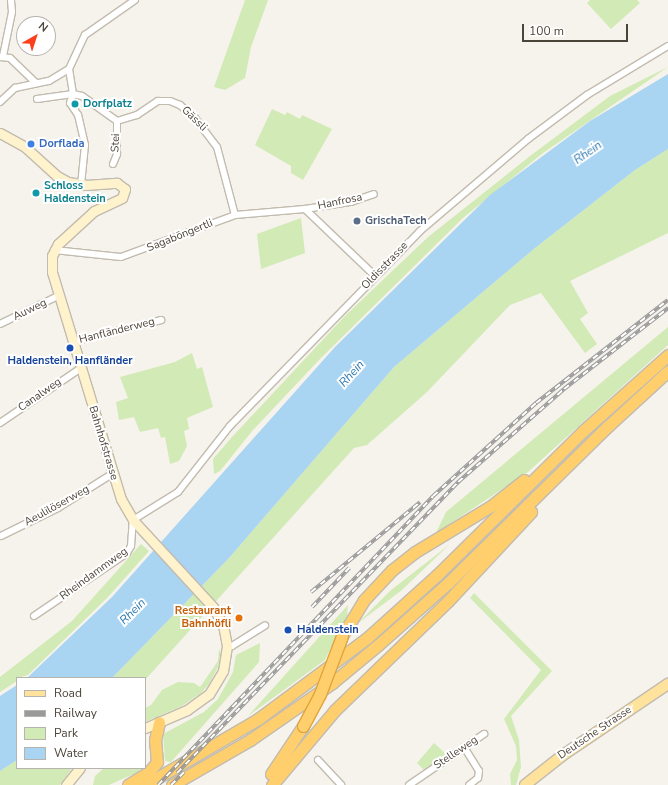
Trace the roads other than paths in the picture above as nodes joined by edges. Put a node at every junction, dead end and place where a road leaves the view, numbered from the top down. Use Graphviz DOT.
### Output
graph roads {
  1 [pos="11,0"];
  2 [pos="135,0"];
  3 [pos="668,46"];
  4 [pos="2,56"];
  5 [pos="69,69"];
  6 [pos="36,83"];
  7 [pos="73,94"];
  8 [pos="37,99"];
  9 [pos="0,102"];
  10 [pos="117,121"];
  11 [pos="0,133"];
  12 [pos="113,164"];
  13 [pos="81,185"];
  14 [pos="374,194"];
  15 [pos="306,209"];
  16 [pos="235,215"];
  17 [pos="54,250"];
  18 [pos="375,276"];
  19 [pos="60,295"];
  20 [pos="161,320"];
  21 [pos="0,324"];
  22 [pos="73,342"];
  23 [pos="668,355"];
  24 [pos="81,368"];
  25 [pos="668,372"];
  26 [pos="0,423"];
  27 [pos="608,426"];
  28 [pos="583,432"];
  29 [pos="112,474"];
  30 [pos="134,520"];
  31 [pos="1,536"];
  32 [pos="34,616"];
  33 [pos="265,625"];
  34 [pos="227,646"];
  35 [pos="668,684"];
  36 [pos="159,722"];
  37 [pos="146,728"];
  38 [pos="484,734"];
  39 [pos="146,739"];
  40 [pos="154,745"];
  41 [pos="464,747"];
  42 [pos="318,760"];
  43 [pos="79,769"];
  44 [pos="66,785"];
  45 [pos="128,785"];
  46 [pos="145,785"];
  47 [pos="172,785"];
  48 [pos="264,785"];
  49 [pos="272,785"];
  50 [pos="341,785"];
  51 [pos="409,785"];
  52 [pos="469,785"];
  53 [pos="525,785"];
  1 -- 4 [label="street"];
  2 -- 5 [label="street"];
  3 -- 18 [label="street, Oldisstrasse"];
  4 -- 6 [label="street"];
  5 -- 6 [label="street"];
  5 -- 7 [label="street"];
  6 -- 9 [label="street"];
  7 -- 8 [label="street"];
  7 -- 10 [label="street"];
  7 -- 13 [label="street"];
  10 -- 12 [label="street, Stei"];
  10 -- 16 [label="street, Gässli"];
  11 -- 13 [label="street"];
  13 -- 17 [label="street"];
  14 -- 15 [label="street, Hanfrosa"];
  15 -- 16 [label="street, Sagaböngertli"];
  15 -- 18 [label="street"];
  16 -- 17 [label="street, Sagaböngertli"];
  17 -- 19 [label="street, Bahnhofstrasse"];
  18 -- 30 [label="street, Oldisstrasse"];
  19 -- 21 [label="street, Auweg"];
  19 -- 22 [label="street, Bahnhofstrasse"];
  20 -- 22 [label="street, Hanfländerweg"];
  22 -- 24 [label="street, Bahnhofstrasse"];
  23 -- 28 [label="highway"];
  24 -- 26 [label="street, Canalweg"];
  24 -- 29 [label="street, Bahnhofstrasse"];
  25 -- 27 [label="highway"];
  27 -- 47 [label="highway"];
  27 -- 49 [label="highway"];
  28 -- 46 [label="highway"];
  28 -- 48 [label="highway, bridge"];
  29 -- 30 [label="street, Bahnhofstrasse"];
  29 -- 31 [label="street, Aeulilöserweg"];
  30 -- 32 [label="street, Rheindammweg"];
  30 -- 34 [label="street, Bahnhofstrasse"];
  33 -- 34 [label="street"];
  34 -- 36 [label="street"];
  35 -- 53 [label="main road, Deutsche Strasse"];
  36 -- 37 [label="street"];
  36 -- 40 [label="highway"];
  38 -- 41 [label="street, Stelleweg"];
  39 -- 40 [label="highway"];
  40 -- 45 [label="highway"];
  41 -- 51 [label="street, Stelleweg"];
  41 -- 52 [label="street"];
  42 -- 50 [label="street"];
  43 -- 44 [label="street"];
}
